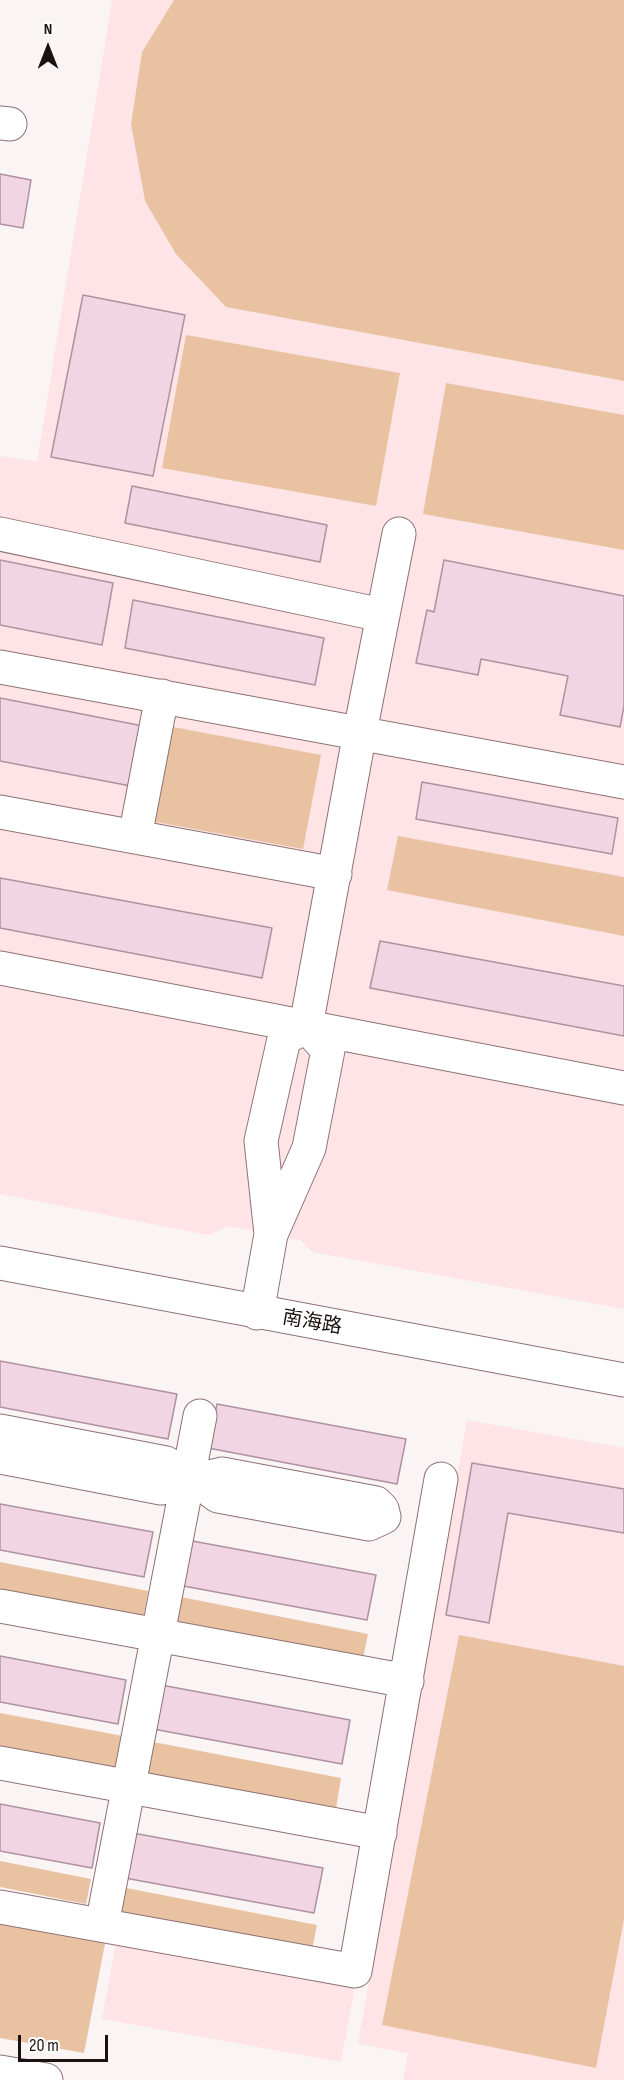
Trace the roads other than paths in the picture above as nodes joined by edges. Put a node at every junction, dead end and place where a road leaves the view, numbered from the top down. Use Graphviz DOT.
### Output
graph roads {
  1 [pos="0,534"];
  2 [pos="399,534"];
  3 [pos="382,615"];
  4 [pos="0,667"];
  5 [pos="162,696"];
  6 [pos="360,732"];
  7 [pos="624,782"];
  8 [pos="0,812"];
  9 [pos="135,837"];
  10 [pos="335,874"];
  11 [pos="0,968"];
  12 [pos="306,1026"];
  13 [pos="624,1088"];
  14 [pos="271,1234"];
  15 [pos="0,1263"];
  16 [pos="257,1312"];
  17 [pos="624,1380"];
  18 [pos="200,1416"];
  19 [pos="0,1431"];
  20 [pos="0,1457"];
  21 [pos="441,1479"];
  22 [pos="191,1480"];
  23 [pos="434,1527"];
  24 [pos="0,1606"];
  25 [pos="158,1635"];
  26 [pos="407,1681"];
  27 [pos="0,1762"];
  28 [pos="129,1786"];
  29 [pos="380,1833"];
  30 [pos="0,1907"];
  31 [pos="102,1925"];
  32 [pos="0,2072"];
  33 [pos="46,2080"];
  1 -- 3 [label="street"];
  2 -- 3 [label="street"];
  3 -- 6 [label="street"];
  4 -- 5 [label="street"];
  5 -- 6 [label="street"];
  5 -- 9 [label="street"];
  6 -- 7 [label="street"];
  6 -- 10 [label="street"];
  8 -- 9 [label="street"];
  9 -- 10 [label="street"];
  10 -- 12 [label="street"];
  11 -- 12 [label="street"];
  12 -- 13 [label="street"];
  12 -- 14 [label="street"];
  12 -- 14 [label="street"];
  14 -- 16 [label="street"];
  15 -- 16 [label="street, 南海路"];
  16 -- 17 [label="street, 南海路"];
  18 -- 22 [label="street"];
  19 -- 22 [label="street"];
  20 -- 22 [label="street"];
  21 -- 23 [label="street"];
  22 -- 23 [label="street"];
  22 -- 25 [label="street"];
  23 -- 26 [label="street"];
  24 -- 25 [label="street"];
  25 -- 26 [label="street"];
  25 -- 28 [label="street"];
  26 -- 29 [label="street"];
  27 -- 28 [label="street"];
  28 -- 29 [label="street"];
  28 -- 31 [label="street"];
  29 -- 31 [label="street"];
  30 -- 31 [label="street"];
  32 -- 33 [label="street"];
}
